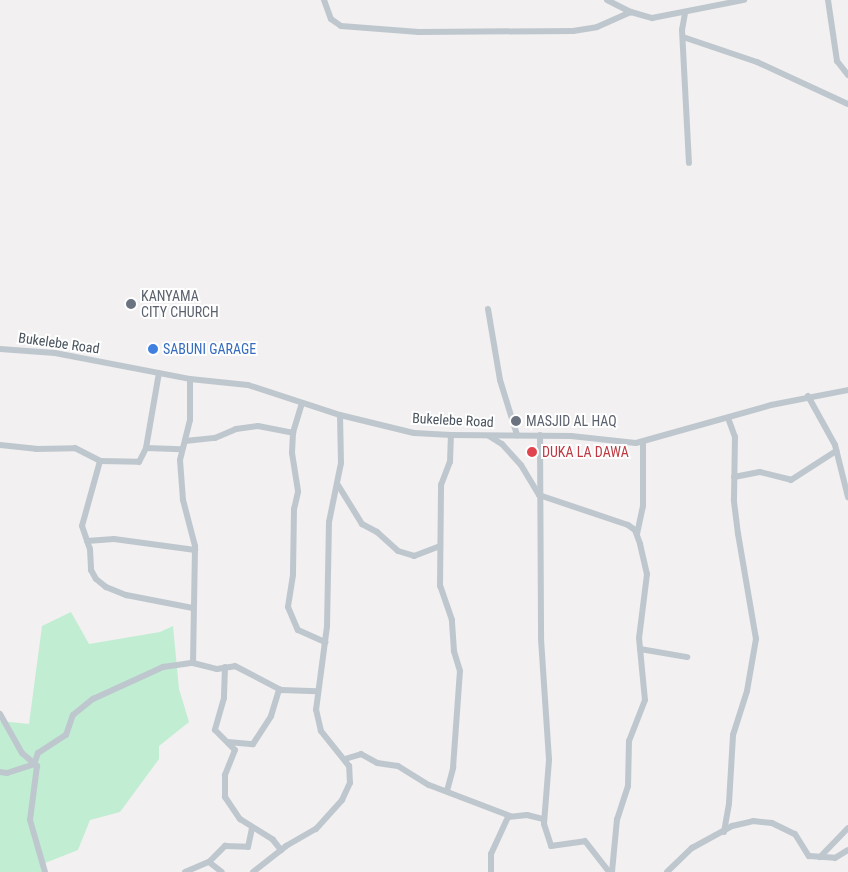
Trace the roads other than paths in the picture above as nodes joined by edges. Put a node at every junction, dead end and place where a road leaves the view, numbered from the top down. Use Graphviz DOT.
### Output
graph roads {
  1 [pos="324,0"];
  2 [pos="607,0"];
  3 [pos="744,0"];
  4 [pos="828,0"];
  5 [pos="631,12"];
  6 [pos="684,13"];
  7 [pos="683,37"];
  8 [pos="848,75"];
  9 [pos="848,104"];
  10 [pos="689,163"];
  11 [pos="488,309"];
  12 [pos="0,348"];
  13 [pos="159,373"];
  14 [pos="190,379"];
  15 [pos="848,390"];
  16 [pos="808,396"];
  17 [pos="302,403"];
  18 [pos="340,415"];
  19 [pos="728,418"];
  20 [pos="293,433"];
  21 [pos="452,435"];
  22 [pos="488,435"];
  23 [pos="517,435"];
  24 [pos="540,435"];
  25 [pos="185,441"];
  26 [pos="643,442"];
  27 [pos="0,445"];
  28 [pos="146,448"];
  29 [pos="181,449"];
  30 [pos="836,451"];
  31 [pos="100,461"];
  32 [pos="734,477"];
  33 [pos="338,485"];
  34 [pos="539,495"];
  35 [pos="848,497"];
  36 [pos="637,534"];
  37 [pos="86,541"];
  38 [pos="440,546"];
  39 [pos="195,550"];
  40 [pos="193,608"];
  41 [pos="325,642"];
  42 [pos="640,649"];
  43 [pos="687,657"];
  44 [pos="193,663"];
  45 [pos="225,667"];
  46 [pos="279,689"];
  47 [pos="317,691"];
  48 [pos="0,714"];
  49 [pos="228,742"];
  50 [pos="344,759"];
  51 [pos="35,763"];
  52 [pos="0,772"];
  53 [pos="446,792"];
  54 [pos="510,816"];
  55 [pos="543,819"];
  56 [pos="252,828"];
  57 [pos="848,828"];
  58 [pos="724,832"];
  59 [pos="282,850"];
  60 [pos="848,850"];
  61 [pos="820,857"];
  62 [pos="209,862"];
  63 [pos="608,871"];
  64 [pos="46,872"];
  65 [pos="185,872"];
  66 [pos="222,872"];
  67 [pos="253,872"];
  68 [pos="491,872"];
  69 [pos="667,872"];
  1 -- 5 [label="street"];
  2 -- 5 [label="street"];
  3 -- 6 [label="street"];
  4 -- 8 [label="street"];
  5 -- 6 [label="street"];
  6 -- 7 [label="street"];
  7 -- 9 [label="street"];
  7 -- 10 [label="street"];
  11 -- 23 [label="street"];
  12 -- 13 [label="street, Bukelebe Road"];
  13 -- 14 [label="street, Bukelebe Road"];
  13 -- 28 [label="street"];
  14 -- 17 [label="street, Bukelebe Road"];
  14 -- 25 [label="street"];
  15 -- 16 [label="street, Bukelebe Road"];
  16 -- 19 [label="street, Bukelebe Road"];
  16 -- 30 [label="street"];
  17 -- 18 [label="street, Bukelebe Road"];
  17 -- 20 [label="street"];
  18 -- 21 [label="street, Bukelebe Road"];
  18 -- 33 [label="street"];
  19 -- 26 [label="street, Bukelebe Road"];
  19 -- 32 [label="street"];
  20 -- 25 [label="street"];
  20 -- 41 [label="street"];
  21 -- 22 [label="street, Bukelebe Road"];
  21 -- 38 [label="street"];
  22 -- 23 [label="street, Bukelebe Road"];
  22 -- 34 [label="street"];
  23 -- 24 [label="street, Bukelebe Road"];
  24 -- 26 [label="street, Bukelebe Road"];
  24 -- 34 [label="street"];
  25 -- 29 [label="street"];
  26 -- 36 [label="street"];
  27 -- 31 [label="street"];
  28 -- 29 [label="street"];
  28 -- 31 [label="street"];
  29 -- 39 [label="street"];
  30 -- 32 [label="street"];
  30 -- 35 [label="street"];
  31 -- 37 [label="street"];
  32 -- 58 [label="street"];
  33 -- 38 [label="street"];
  33 -- 41 [label="street"];
  34 -- 36 [label="street"];
  34 -- 55 [label="street"];
  36 -- 42 [label="street"];
  37 -- 39 [label="street"];
  37 -- 40 [label="street"];
  38 -- 53 [label="street"];
  39 -- 40 [label="street"];
  40 -- 44 [label="street"];
  41 -- 47 [label="street"];
  42 -- 43 [label="street"];
  42 -- 63 [label="street"];
  44 -- 45 [label="street"];
  44 -- 51 [label="street"];
  45 -- 46 [label="street"];
  45 -- 49 [label="street"];
  46 -- 47 [label="street"];
  46 -- 49 [label="street"];
  47 -- 50 [label="street"];
  48 -- 51 [label="street"];
  49 -- 56 [label="street"];
  50 -- 53 [label="street"];
  50 -- 59 [label="street"];
  51 -- 52 [label="street"];
  51 -- 64 [label="street"];
  53 -- 54 [label="street"];
  54 -- 55 [label="street"];
  54 -- 68 [label="street"];
  55 -- 63 [label="street"];
  56 -- 59 [label="street"];
  56 -- 62 [label="street"];
  57 -- 61 [label="street"];
  58 -- 61 [label="street"];
  58 -- 69 [label="street"];
  59 -- 67 [label="street"];
  60 -- 61 [label="street"];
  62 -- 65 [label="street"];
  62 -- 66 [label="street"];
}
